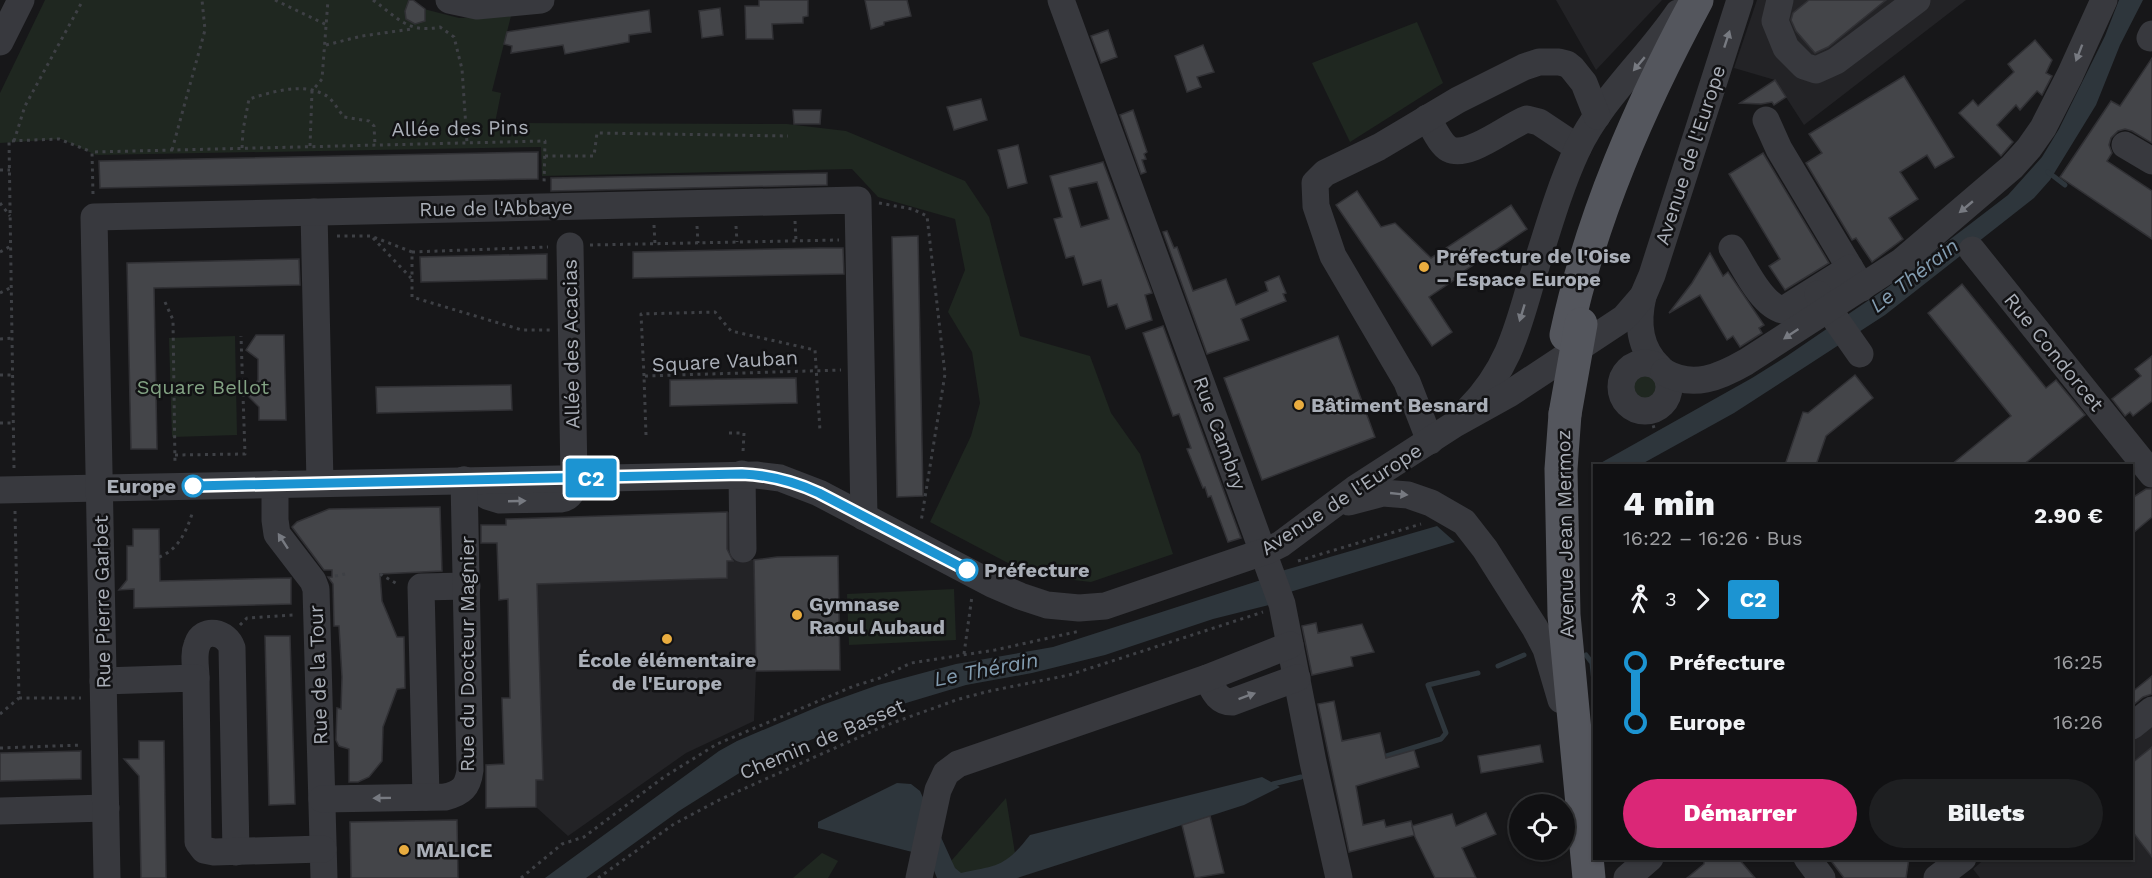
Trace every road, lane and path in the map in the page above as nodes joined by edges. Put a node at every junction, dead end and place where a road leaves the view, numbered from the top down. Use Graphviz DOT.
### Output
graph roads {
  1 [pos="9,0"];
  2 [pos="21,0"];
  3 [pos="83,0"];
  4 [pos="202,0"];
  5 [pos="275,0"];
  6 [pos="328,0"];
  7 [pos="373,0"];
  8 [pos="449,0"];
  9 [pos="541,0"];
  10 [pos="1061,0"];
  11 [pos="1687,0"];
  12 [pos="1697,0"];
  13 [pos="1711,0"];
  14 [pos="1740,0"];
  15 [pos="1780,0"];
  16 [pos="1917,0"];
  17 [pos="2104,0"];
  18 [pos="327,25"];
  19 [pos="413,29"];
  20 [pos="3,37"];
  21 [pos="326,45"];
  22 [pos="312,91"];
  23 [pos="1597,117"];
  24 [pos="1427,118"];
  25 [pos="1766,120"];
  26 [pos="788,136"];
  27 [pos="14,141"];
  28 [pos="467,143"];
  29 [pos="375,145"];
  30 [pos="2125,145"];
  31 [pos="310,147"];
  32 [pos="242,148"];
  33 [pos="1578,148"];
  34 [pos="172,150"];
  35 [pos="92,152"];
  36 [pos="545,156"];
  37 [pos="2152,161"];
  38 [pos="0,170"];
  39 [pos="10,170"];
  40 [pos="858,200"];
  41 [pos="0,203"];
  42 [pos="544,207"];
  43 [pos="5,209"];
  44 [pos="0,211"];
  45 [pos="11,216"];
  46 [pos="94,217"];
  47 [pos="314,224"];
  48 [pos="371,236"];
  49 [pos="859,239"];
  50 [pos="11,246"];
  51 [pos="570,246"];
  52 [pos="1732,248"];
  53 [pos="1972,250"];
  54 [pos="0,251"];
  55 [pos="412,252"];
  56 [pos="411,278"];
  57 [pos="1856,278"];
  58 [pos="12,287"];
  59 [pos="0,293"];
  60 [pos="1643,296"];
  61 [pos="165,302"];
  62 [pos="1826,306"];
  63 [pos="571,329"];
  64 [pos="1577,335"];
  65 [pos="242,336"];
  66 [pos="13,338"];
  67 [pos="0,339"];
  68 [pos="1512,346"];
  69 [pos="1856,349"];
  70 [pos="1546,369"];
  71 [pos="1661,369"];
  72 [pos="862,370"];
  73 [pos="815,371"];
  74 [pos="0,375"];
  75 [pos="13,375"];
  76 [pos="644,376"];
  77 [pos="1622,384"];
  78 [pos="1559,415"];
  79 [pos="0,423"];
  80 [pos="14,423"];
  81 [pos="1455,424"];
  82 [pos="820,431"];
  83 [pos="744,433"];
  84 [pos="729,434"];
  85 [pos="646,435"];
  86 [pos="1430,441"];
  87 [pos="175,455"];
  88 [pos="2140,458"];
  89 [pos="742,474"];
  90 [pos="574,478"];
  91 [pos="464,480"];
  92 [pos="320,483"];
  93 [pos="275,484"];
  94 [pos="176,486"];
  95 [pos="99,488"];
  96 [pos="7,490"];
  97 [pos="1322,512"];
  98 [pos="192,514"];
  99 [pos="1452,514"];
  100 [pos="864,517"];
  101 [pos="918,545"];
  102 [pos="743,549"];
  103 [pos="159,557"];
  104 [pos="1267,560"];
  105 [pos="975,575"];
  106 [pos="467,586"];
  107 [pos="1282,607"];
  108 [pos="317,614"];
  109 [pos="1080,632"];
  110 [pos="226,639"];
  111 [pos="1290,645"];
  112 [pos="1546,649"];
  113 [pos="964,654"];
  114 [pos="196,678"];
  115 [pos="1207,678"];
  116 [pos="1297,678"];
  117 [pos="104,690"];
  118 [pos="19,698"];
  119 [pos="2152,710"];
  120 [pos="0,714"];
  121 [pos="2133,725"];
  122 [pos="105,745"];
  123 [pos="0,748"];
  124 [pos="1561,794"];
  125 [pos="426,797"];
  126 [pos="322,800"];
  127 [pos="106,808"];
  128 [pos="0,811"];
  129 [pos="323,849"];
  130 [pos="236,852"];
  131 [pos="1648,860"];
  132 [pos="1808,860"];
  133 [pos="1960,860"];
  134 [pos="1582,862"];
  135 [pos="920,872"];
  136 [pos="108,878"];
  137 [pos="324,878"];
  138 [pos="521,878"];
  139 [pos="598,878"];
  140 [pos="1339,878"];
  141 [pos="1627,878"];
  142 [pos="1822,878"];
  143 [pos="1937,878"];
  1 -- 20 [label="street"];
  2 -- 20 [label="street"];
  3 -- 27 [label="path"];
  4 -- 34 [label="path"];
  5 -- 18 [label="path"];
  6 -- 18 [label="path"];
  7 -- 19 [label="path"];
  8 -- 9 [label="street"];
  10 -- 104 [label="street, Rue Cambry"];
  11 -- 23 [label="street, Avenue de l'Europe, one-way"];
  12 -- 64 [label="main road, Avenue Jean Mermoz"];
  13 -- 64 [label="main road, Avenue Jean Mermoz"];
  60 -- 14 [label="street, Avenue de l'Europe, one-way"];
  15 -- 16 [label="street"];
  17 -- 57 [label="street, one-way"];
  18 -- 21 [label="path"];
  19 -- 21 [label="path"];
  19 -- 28 [label="path"];
  21 -- 22 [label="path"];
  22 -- 29 [label="path"];
  22 -- 31 [label="path"];
  22 -- 32 [label="path"];
  23 -- 24 [label="street"];
  23 -- 33 [label="street, Avenue de l'Europe"];
  24 -- 33 [label="street"];
  24 -- 86 [label="street"];
  25 -- 57 [label="street"];
  26 -- 36 [label="path"];
  27 -- 35 [label="path"];
  27 -- 39 [label="path"];
  28 -- 29 [label="path, Allée des Pins"];
  28 -- 36 [label="path, Allée des Pins"];
  29 -- 31 [label="path, Allée des Pins"];
  30 -- 37 [label="street"];
  31 -- 32 [label="path, Allée des Pins"];
  32 -- 34 [label="path, Allée des Pins"];
  33 -- 68 [label="street, Avenue de l'Europe, one-way"];
  34 -- 35 [label="path, Allée des Pins"];
  35 -- 46 [label="path"];
  36 -- 42 [label="path, Allée des Pins"];
  38 -- 39 [label="path"];
  39 -- 45 [label="path"];
  40 -- 42 [label="street, Rue de l'Abbaye"];
  40 -- 49 [label="street"];
  40 -- 101 [label="path"];
  41 -- 43 [label="path"];
  42 -- 47 [label="street, Rue de l'Abbaye"];
  43 -- 44 [label="path"];
  43 -- 45 [label="path"];
  45 -- 50 [label="path"];
  46 -- 47 [label="street, Rue de l'Abbaye"];
  46 -- 95 [label="street, Rue Pierre Garbet"];
  47 -- 48 [label="path"];
  47 -- 92 [label="street"];
  48 -- 55 [label="path"];
  48 -- 56 [label="path"];
  49 -- 51 [label="path, Rue de l'Abbaye"];
  49 -- 72 [label="street"];
  50 -- 54 [label="path"];
  50 -- 58 [label="path"];
  51 -- 55 [label="path, Rue de l'Abbaye"];
  51 -- 63 [label="street, Allée des Acacias"];
  52 -- 62 [label="street"];
  53 -- 88 [label="street, Rue Condorcet"];
  55 -- 56 [label="path"];
  56 -- 63 [label="path"];
  57 -- 62 [label="street"];
  58 -- 59 [label="path"];
  58 -- 66 [label="path"];
  60 -- 64 [label="street, Avenue de l'Europe"];
  60 -- 71 [label="street"];
  61 -- 87 [label="path"];
  62 -- 69 [label="street"];
  62 -- 71 [label="street, one-way"];
  63 -- 90 [label="street, Allée des Acacias"];
  64 -- 70 [label="street, Avenue de l'Europe"];
  64 -- 77 [label="street"];
  64 -- 78 [label="main road, Avenue Jean Mermoz, bridge"];
  65 -- 87 [label="path"];
  66 -- 67 [label="path"];
  66 -- 75 [label="path"];
  68 -- 70 [label="street"];
  68 -- 81 [label="street, Avenue de l'Europe"];
  70 -- 81 [label="street, Avenue de l'Europe"];
  71 -- 77 [label="street"];
  71 -- 77 [label="street"];
  72 -- 73 [label="path, Square Vauban"];
  72 -- 100 [label="street"];
  73 -- 76 [label="path, Square Vauban"];
  73 -- 76 [label="path"];
  73 -- 82 [label="path"];
  74 -- 75 [label="path"];
  75 -- 80 [label="path"];
  76 -- 85 [label="path, Square Vauban"];
  78 -- 112 [label="main road, Avenue Jean Mermoz"];
  78 -- 134 [label="main road, Avenue Jean Mermoz"];
  79 -- 80 [label="path"];
  80 -- 96 [label="path"];
  81 -- 86 [label="street, Avenue de l'Europe"];
  83 -- 84 [label="path"];
  86 -- 97 [label="street, Avenue de l'Europe"];
  87 -- 94 [label="path"];
  89 -- 90 [label="street, Avenue de l'Europe"];
  89 -- 100 [label="street, Avenue de l'Europe"];
  89 -- 102 [label="street"];
  90 -- 91 [label="street, Avenue de l'Europe"];
  91 -- 92 [label="street, Avenue de l'Europe"];
  91 -- 106 [label="street, Rue du Docteur Magnier"];
  92 -- 93 [label="street, Avenue de l'Europe"];
  93 -- 94 [label="street, Avenue de l'Europe"];
  108 -- 93 [label="street, Rue de la Tour, one-way"];
  94 -- 95 [label="street, Avenue de l'Europe"];
  95 -- 96 [label="street, Avenue de l'Europe"];
  95 -- 117 [label="street, Rue Pierre Garbet"];
  96 -- 118 [label="path"];
  97 -- 99 [label="street, one-way"];
  97 -- 104 [label="street, Avenue de l'Europe"];
  98 -- 103 [label="path"];
  99 -- 104 [label="path"];
  99 -- 112 [label="street"];
  100 -- 101 [label="street, Avenue de l'Europe"];
  101 -- 105 [label="street, Avenue de l'Europe"];
  104 -- 105 [label="street, Avenue de l'Europe"];
  104 -- 107 [label="street, Rue Cambry"];
  105 -- 113 [label="path"];
  106 -- 125 [label="street, Rue du Docteur Magnier"];
  106 -- 125 [label="street"];
  107 -- 111 [label="street, Rue Cambry"];
  107 -- 139 [label="path, Chemin de Basset"];
  108 -- 110 [label="path"];
  108 -- 126 [label="street, Rue de la Tour"];
  109 -- 113 [label="path"];
  110 -- 114 [label="street"];
  110 -- 130 [label="street"];
  111 -- 115 [label="street"];
  111 -- 116 [label="street, Rue Cambry"];
  112 -- 124 [label="main road, Avenue Jean Mermoz"];
  112 -- 134 [label="street, Avenue Jean Mermoz"];
  113 -- 138 [label="path"];
  114 -- 117 [label="street"];
  114 -- 130 [label="street"];
  115 -- 116 [label="street, one-way"];
  115 -- 135 [label="street"];
  116 -- 140 [label="street, Rue Cambry"];
  117 -- 118 [label="path"];
  117 -- 122 [label="street, Rue Pierre Garbet"];
  118 -- 120 [label="path"];
  119 -- 121 [label="street"];
  122 -- 123 [label="path"];
  122 -- 127 [label="street, Rue Pierre Garbet"];
  125 -- 126 [label="street, Rue du Docteur Magnier, one-way"];
  126 -- 129 [label="street, Rue de la Tour"];
  127 -- 128 [label="street"];
  127 -- 136 [label="street, Rue Pierre Garbet"];
  129 -- 130 [label="street"];
  129 -- 137 [label="street, Rue de la Tour"];
  131 -- 141 [label="street"];
  132 -- 142 [label="street"];
  133 -- 143 [label="street"];
}
